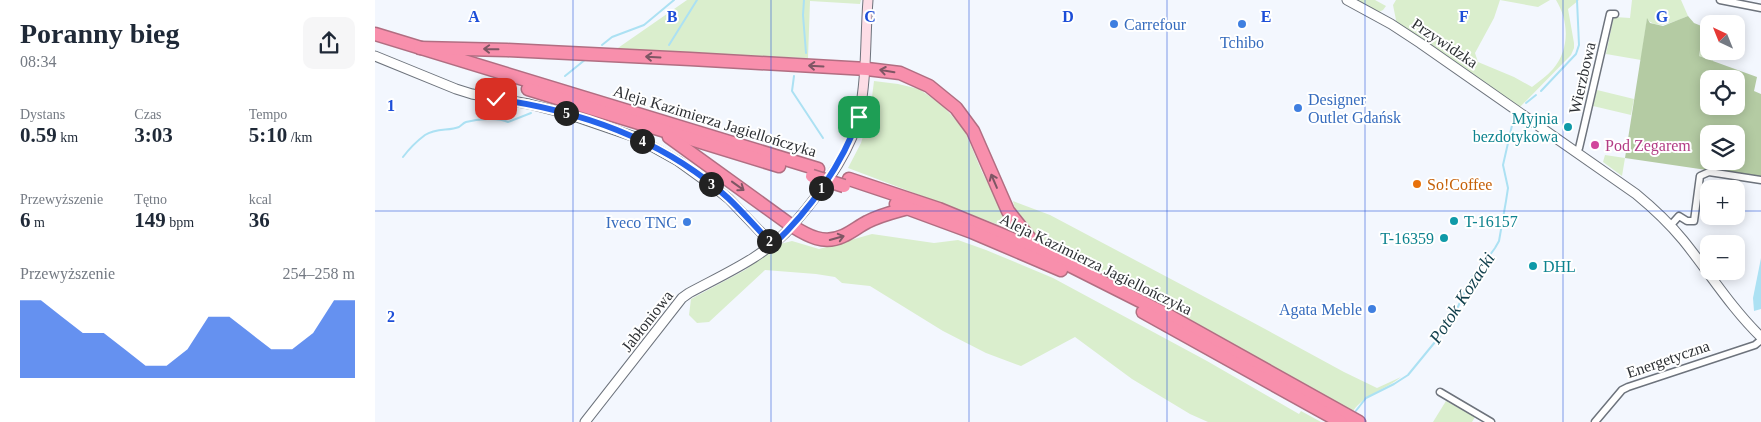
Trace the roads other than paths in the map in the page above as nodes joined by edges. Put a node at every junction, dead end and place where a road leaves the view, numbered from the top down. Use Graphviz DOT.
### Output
graph roads {
  1 [pos="868,0"];
  2 [pos="1347,0"];
  3 [pos="1720,0"];
  4 [pos="1761,8"];
  5 [pos="1615,14"];
  6 [pos="375,34"];
  7 [pos="375,43"];
  8 [pos="420,48"];
  9 [pos="375,56"];
  10 [pos="864,68"];
  11 [pos="661,131"];
  12 [pos="1575,152"];
  13 [pos="815,172"];
  14 [pos="1761,180"];
  15 [pos="846,183"];
  16 [pos="908,208"];
  17 [pos="792,226"];
  18 [pos="1670,226"];
  19 [pos="773,245"];
  20 [pos="1039,250"];
  21 [pos="1761,336"];
  22 [pos="1761,340"];
  23 [pos="1440,392"];
  24 [pos="585,422"];
  25 [pos="1341,422"];
  26 [pos="1359,422"];
  27 [pos="1491,422"];
  28 [pos="1595,422"];
  1 -- 10 [label="main road, Jabłoniowa"];
  2 -- 12 [label="street, Przywidzka"];
  3 -- 4 [label="street"];
  5 -- 12 [label="street, Wierzbowa"];
  6 -- 8 [label="highway, Aleja Kazimierza Jagiellończyka"];
  7 -- 11 [label="highway, Aleja Kazimierza Jagiellończyka"];
  10 -- 8 [label="highway, one-way"];
  8 -- 13 [label="highway, Aleja Kazimierza Jagiellończyka"];
  9 -- 19 [label="street"];
  10 -- 17 [label="main road, Jabłoniowa"];
  20 -- 10 [label="highway, one-way"];
  11 -- 13 [label="highway, Aleja Kazimierza Jagiellończyka"];
  11 -- 17 [label="highway, one-way"];
  12 -- 18 [label="street, Przywidzka"];
  13 -- 15 [label="highway, Aleja Kazimierza Jagiellończyka"];
  14 -- 18 [label="street"];
  15 -- 16 [label="highway, Aleja Kazimierza Jagiellończyka"];
  15 -- 20 [label="highway, Aleja Kazimierza Jagiellończyka"];
  17 -- 16 [label="highway, one-way"];
  16 -- 25 [label="highway, Aleja Kazimierza Jagiellończyka"];
  17 -- 19 [label="street, Jabłoniowa"];
  18 -- 21 [label="street, Przywidzka"];
  19 -- 24 [label="street, Jabłoniowa"];
  20 -- 26 [label="highway, Aleja Kazimierza Jagiellończyka"];
  22 -- 28 [label="street, Energetyczna"];
  23 -- 27 [label="street"];
}
